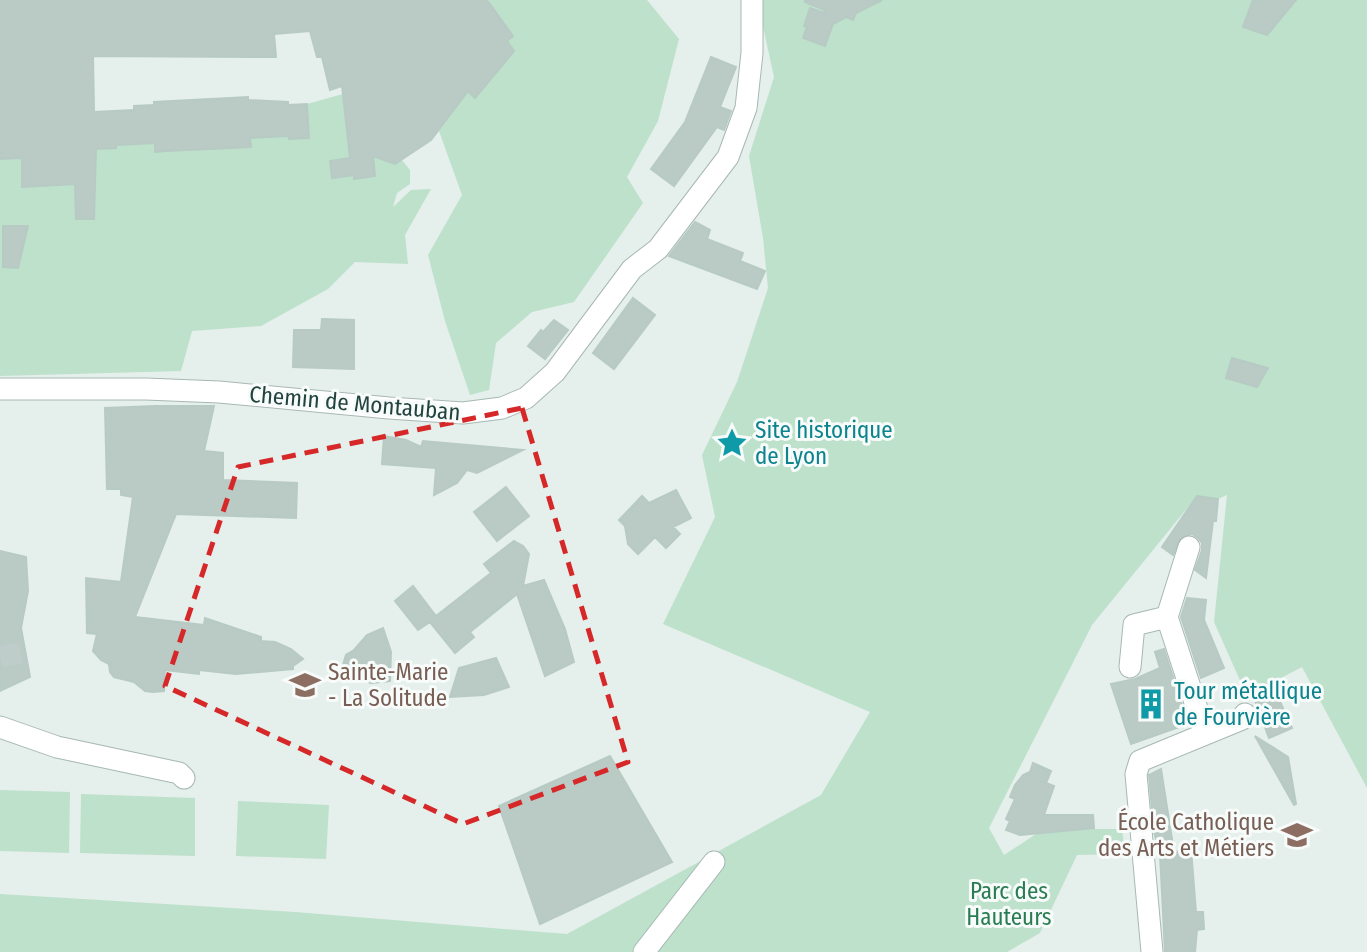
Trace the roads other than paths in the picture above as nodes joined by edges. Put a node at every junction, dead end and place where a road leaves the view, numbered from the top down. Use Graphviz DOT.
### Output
graph roads {
  1 [pos="751,0"];
  2 [pos="0,389"];
  3 [pos="1189,547"];
  4 [pos="1167,617"];
  5 [pos="1130,667"];
  6 [pos="1245,714"];
  7 [pos="0,727"];
  8 [pos="1205,733"];
  9 [pos="184,778"];
  10 [pos="714,862"];
  11 [pos="644,952"];
  12 [pos="1152,952"];
  1 -- 2 [label="street, Chemin de Montauban"];
  3 -- 4 [label="street"];
  4 -- 5 [label="street"];
  4 -- 8 [label="street"];
  6 -- 8 [label="street"];
  7 -- 9 [label="street"];
  8 -- 12 [label="street"];
  10 -- 11 [label="street"];
}
